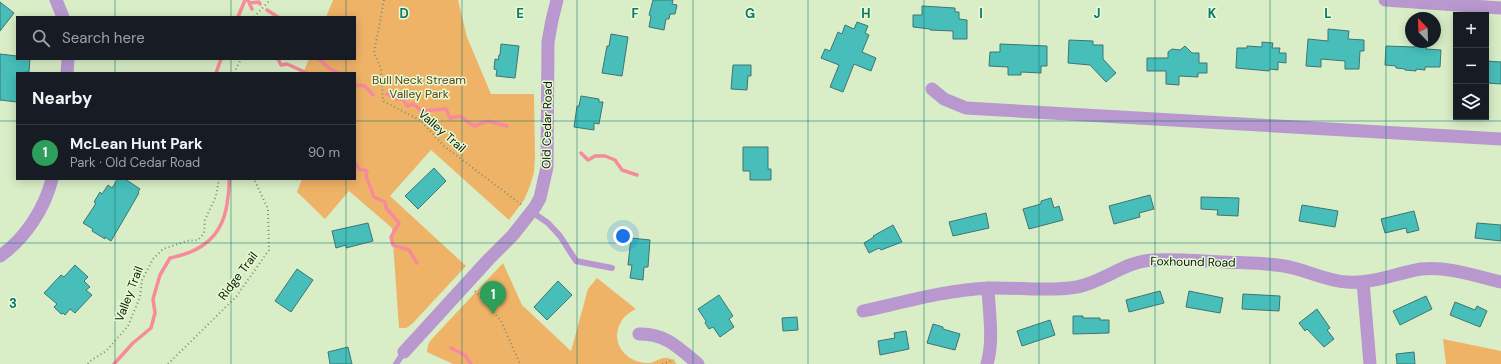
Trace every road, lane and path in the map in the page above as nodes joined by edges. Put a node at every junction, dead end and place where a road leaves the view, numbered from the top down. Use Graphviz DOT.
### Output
graph roads {
  1 [pos="56,0"];
  2 [pos="270,0"];
  3 [pos="384,0"];
  4 [pos="557,0"];
  5 [pos="1385,0"];
  6 [pos="1501,8"];
  7 [pos="63,16"];
  8 [pos="255,16"];
  9 [pos="68,60"];
  10 [pos="240,60"];
  11 [pos="67,72"];
  12 [pos="234,72"];
  13 [pos="932,89"];
  14 [pos="1501,140"];
  15 [pos="52,180"];
  16 [pos="219,180"];
  17 [pos="254,180"];
  18 [pos="532,212"];
  19 [pos="0,256"];
  20 [pos="612,268"];
  21 [pos="1363,282"];
  22 [pos="1501,282"];
  23 [pos="467,283"];
  24 [pos="988,288"];
  25 [pos="864,311"];
  26 [pos="639,334"];
  27 [pos="404,352"];
  28 [pos="88,364"];
  29 [pos="168,364"];
  30 [pos="396,364"];
  31 [pos="520,364"];
  32 [pos="698,364"];
  33 [pos="987,364"];
  34 [pos="1370,364"];
  1 -- 7 [label="street"];
  2 -- 8 [label="path"];
  3 -- 18 [label="path, Valley Trail"];
  4 -- 18 [label="street, Old Cedar Road"];
  5 -- 6 [label="street"];
  9 -- 11 [label="street"];
  10 -- 12 [label="path"];
  13 -- 14 [label="street"];
  15 -- 19 [label="street"];
  16 -- 28 [label="path, Valley Trail"];
  17 -- 29 [label="path, Ridge Trail"];
  18 -- 20 [label="lane"];
  18 -- 23 [label="street, Old Cedar Road"];
  21 -- 22 [label="street, Foxhound Road"];
  21 -- 24 [label="street, Foxhound Road"];
  21 -- 34 [label="street"];
  23 -- 27 [label="street, Old Cedar Road"];
  23 -- 31 [label="path"];
  24 -- 25 [label="street, Foxhound Road"];
  24 -- 33 [label="street"];
  26 -- 32 [label="street"];
  27 -- 30 [label="lane, Old Cedar Road"];
}
